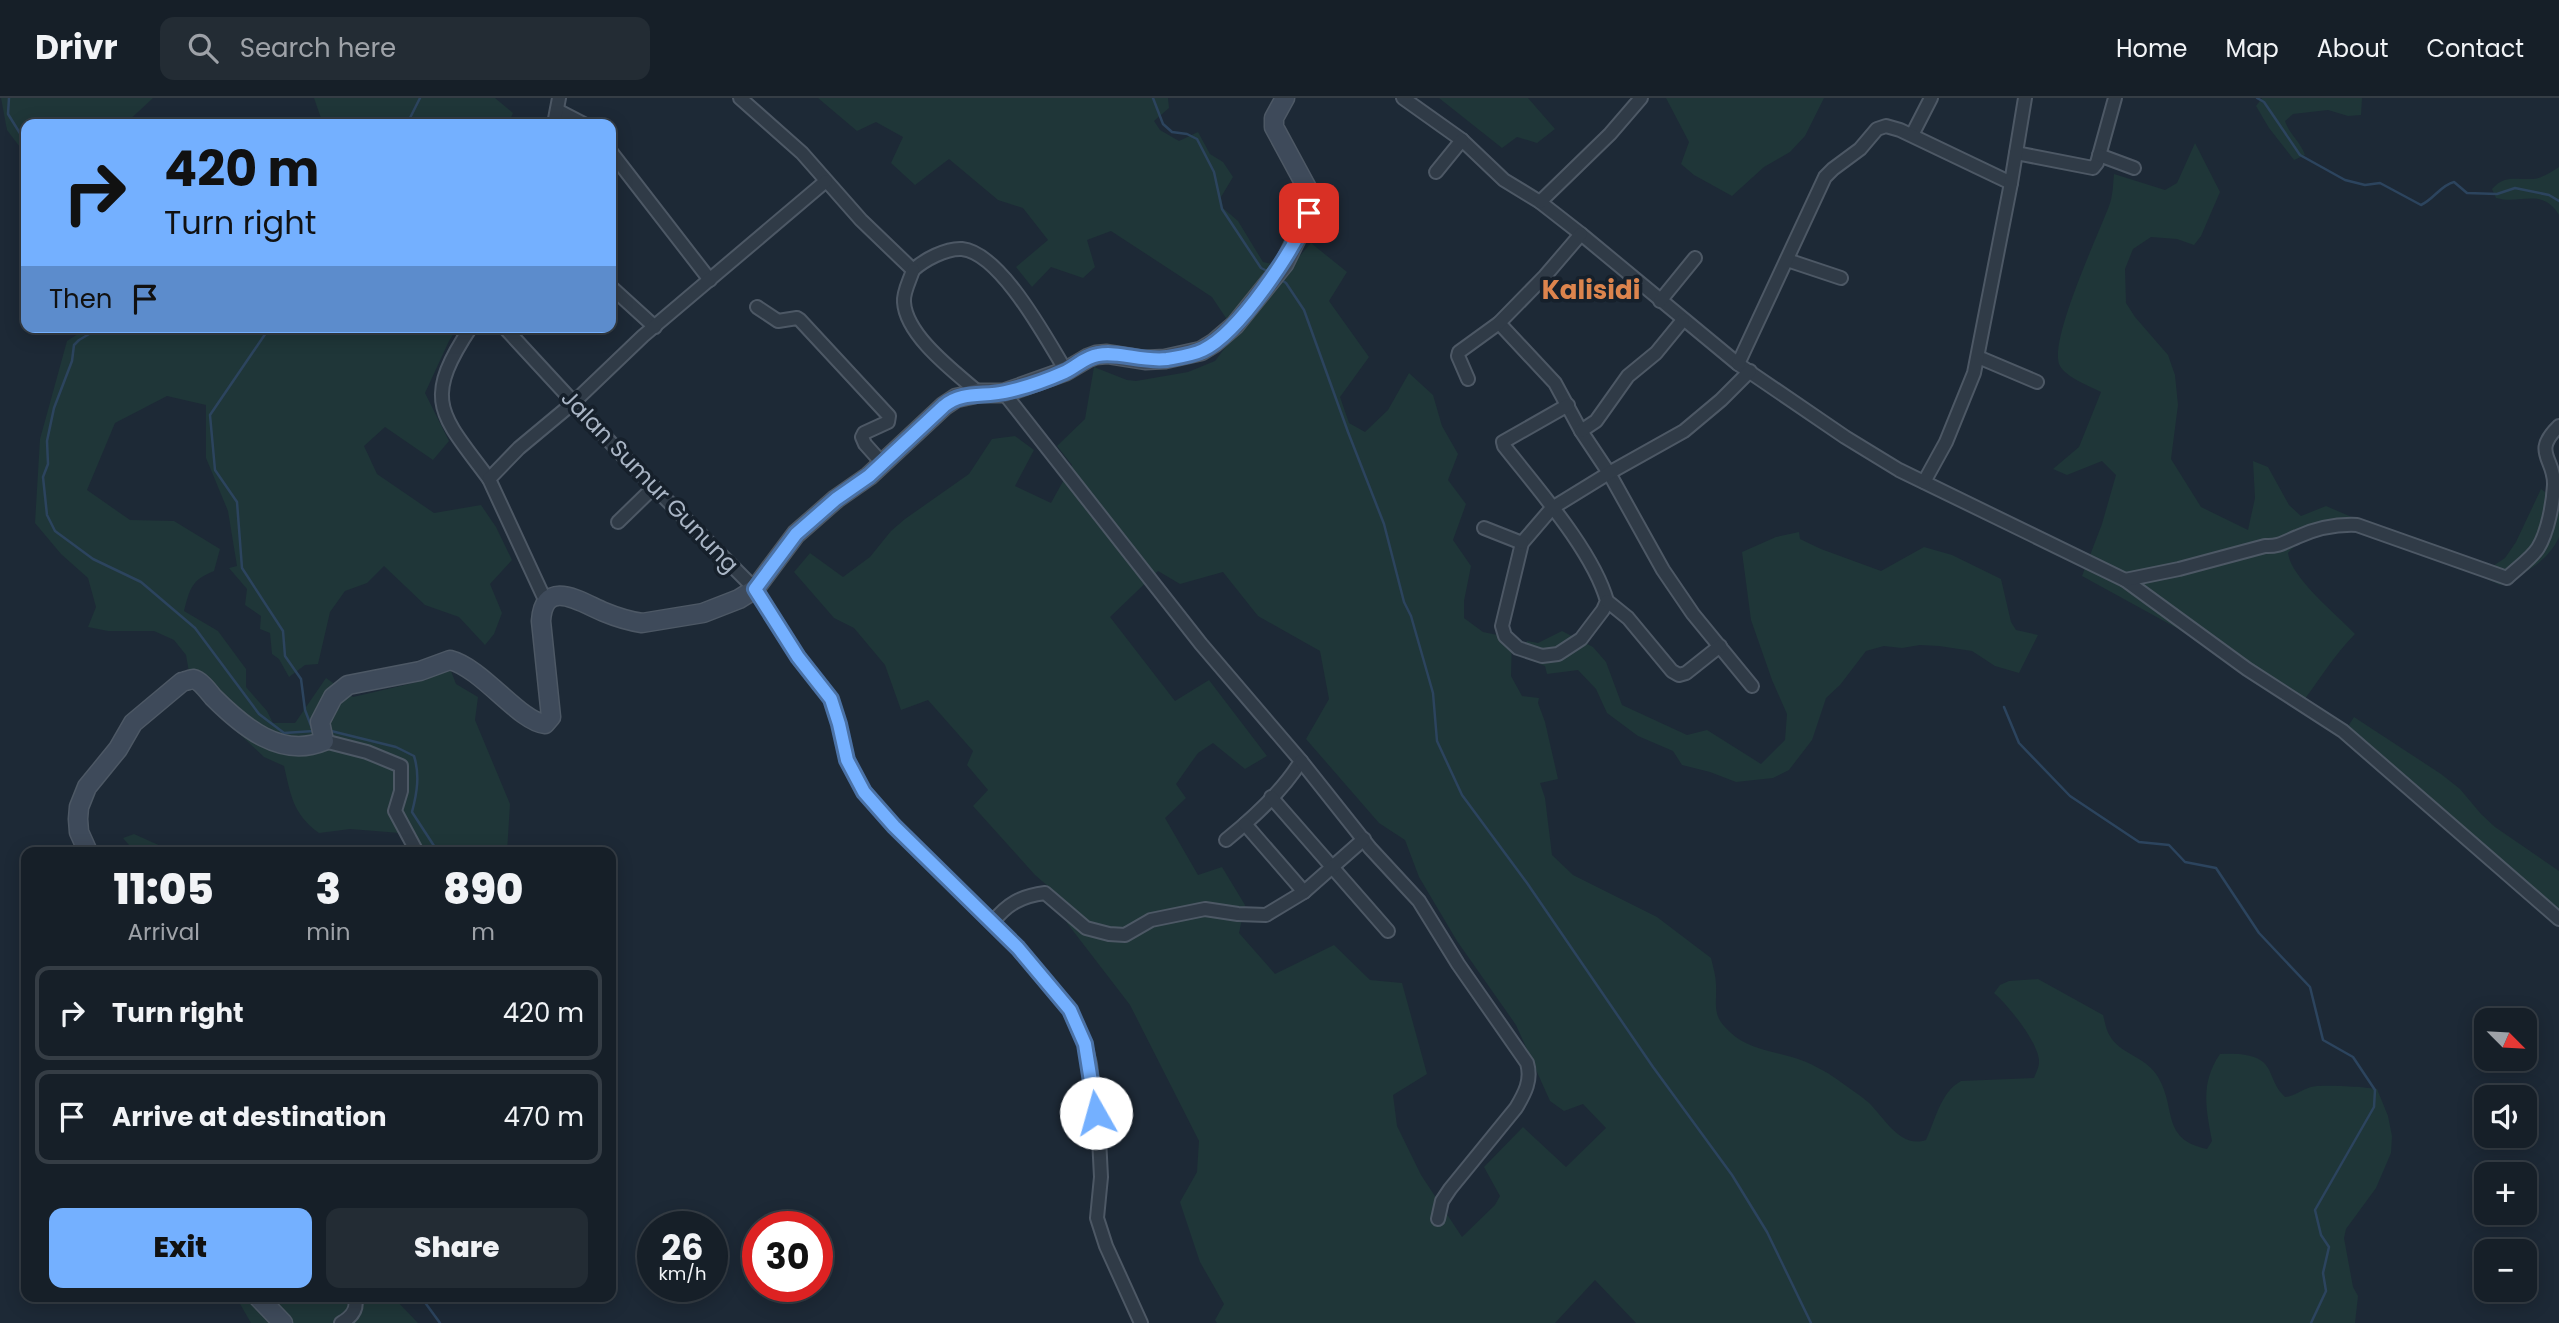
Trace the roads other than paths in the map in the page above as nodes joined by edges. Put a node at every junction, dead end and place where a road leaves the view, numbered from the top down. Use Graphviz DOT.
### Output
graph roads {
  1 [pos="740,98"];
  2 [pos="1285,98"];
  3 [pos="1403,98"];
  4 [pos="1641,98"];
  5 [pos="1931,98"];
  6 [pos="2025,98"];
  7 [pos="2115,98"];
  8 [pos="558,104"];
  9 [pos="578,119"];
  10 [pos="1912,135"];
  11 [pos="1462,140"];
  12 [pos="2016,153"];
  13 [pos="2099,155"];
  14 [pos="616,158"];
  15 [pos="2134,168"];
  16 [pos="1436,172"];
  17 [pos="826,181"];
  18 [pos="2011,183"];
  19 [pos="1540,202"];
  20 [pos="1581,234"];
  21 [pos="1695,258"];
  22 [pos="1787,260"];
  23 [pos="913,270"];
  24 [pos="1841,278"];
  25 [pos="710,280"];
  26 [pos="616,292"];
  27 [pos="1660,301"];
  28 [pos="757,307"];
  29 [pos="1683,320"];
  30 [pos="1499,323"];
  31 [pos="655,327"];
  32 [pos="467,333"];
  33 [pos="510,333"];
  34 [pos="1978,357"];
  35 [pos="1744,368"];
  36 [pos="1066,371"];
  37 [pos="1468,379"];
  38 [pos="2037,382"];
  39 [pos="979,393"];
  40 [pos="1004,393"];
  41 [pos="573,403"];
  42 [pos="1569,405"];
  43 [pos="2559,426"];
  44 [pos="1581,431"];
  45 [pos="883,463"];
  46 [pos="1609,473"];
  47 [pos="489,479"];
  48 [pos="1924,482"];
  49 [pos="654,487"];
  50 [pos="1552,508"];
  51 [pos="618,522"];
  52 [pos="1484,528"];
  53 [pos="1522,543"];
  54 [pos="2125,580"];
  55 [pos="755,589"];
  56 [pos="1607,601"];
  57 [pos="546,602"];
  58 [pos="1720,646"];
  59 [pos="1752,686"];
  60 [pos="322,733"];
  61 [pos="1301,761"];
  62 [pos="1271,797"];
  63 [pos="1245,824"];
  64 [pos="1364,839"];
  65 [pos="1226,840"];
  66 [pos="86,847"];
  67 [pos="414,847"];
  68 [pos="1332,867"];
  69 [pos="1304,892"];
  70 [pos="2559,919"];
  71 [pos="992,923"];
  72 [pos="1388,931"];
  73 [pos="1438,1219"];
  74 [pos="263,1302"];
  75 [pos="355,1302"];
  76 [pos="283,1323"];
  77 [pos="341,1323"];
  78 [pos="1141,1323"];
  1 -- 17 [label="street"];
  2 -- 36 [label="street"];
  3 -- 11 [label="street"];
  4 -- 19 [label="street"];
  5 -- 10 [label="street"];
  6 -- 12 [label="street"];
  7 -- 13 [label="street"];
  8 -- 9 [label="street"];
  10 -- 18 [label="street"];
  10 -- 22 [label="street"];
  11 -- 16 [label="street"];
  11 -- 19 [label="street"];
  12 -- 13 [label="street"];
  12 -- 18 [label="street"];
  13 -- 15 [label="street"];
  14 -- 25 [label="street"];
  17 -- 23 [label="street"];
  17 -- 25 [label="street"];
  18 -- 34 [label="street"];
  19 -- 20 [label="street"];
  20 -- 27 [label="street"];
  20 -- 30 [label="street"];
  21 -- 27 [label="street"];
  22 -- 24 [label="street"];
  22 -- 35 [label="street"];
  23 -- 36 [label="street"];
  23 -- 39 [label="street"];
  25 -- 31 [label="street"];
  26 -- 31 [label="street"];
  27 -- 29 [label="street"];
  28 -- 45 [label="street"];
  29 -- 35 [label="street"];
  29 -- 44 [label="street"];
  30 -- 37 [label="street"];
  30 -- 42 [label="street"];
  31 -- 41 [label="street"];
  32 -- 47 [label="street"];
  33 -- 41 [label="street, Jalan Sumur Gunung"];
  34 -- 38 [label="street"];
  34 -- 48 [label="street"];
  35 -- 46 [label="street"];
  35 -- 48 [label="street"];
  36 -- 40 [label="street"];
  39 -- 40 [label="street"];
  39 -- 45 [label="street"];
  40 -- 61 [label="street"];
  41 -- 47 [label="street"];
  41 -- 49 [label="street, Jalan Sumur Gunung"];
  42 -- 44 [label="street"];
  42 -- 50 [label="street"];
  43 -- 54 [label="street"];
  44 -- 46 [label="street"];
  45 -- 55 [label="street"];
  46 -- 50 [label="street"];
  46 -- 58 [label="street"];
  47 -- 57 [label="street"];
  48 -- 54 [label="street"];
  49 -- 51 [label="street"];
  49 -- 55 [label="street, Jalan Sumur Gunung"];
  50 -- 53 [label="street"];
  50 -- 56 [label="street"];
  52 -- 53 [label="street"];
  53 -- 56 [label="street"];
  54 -- 70 [label="street"];
  55 -- 57 [label="street"];
  55 -- 71 [label="street, Jalan Sumur Gunung"];
  56 -- 58 [label="street"];
  57 -- 60 [label="street"];
  58 -- 59 [label="street"];
  60 -- 66 [label="street"];
  60 -- 67 [label="street"];
  61 -- 62 [label="street"];
  61 -- 64 [label="street"];
  62 -- 63 [label="street"];
  62 -- 68 [label="street"];
  63 -- 65 [label="street"];
  63 -- 69 [label="street"];
  64 -- 68 [label="street"];
  64 -- 73 [label="street"];
  68 -- 69 [label="street"];
  68 -- 72 [label="street"];
  69 -- 71 [label="street"];
  71 -- 78 [label="street, Jalan Sumur Gunung"];
  74 -- 76 [label="street"];
  75 -- 77 [label="street"];
}
